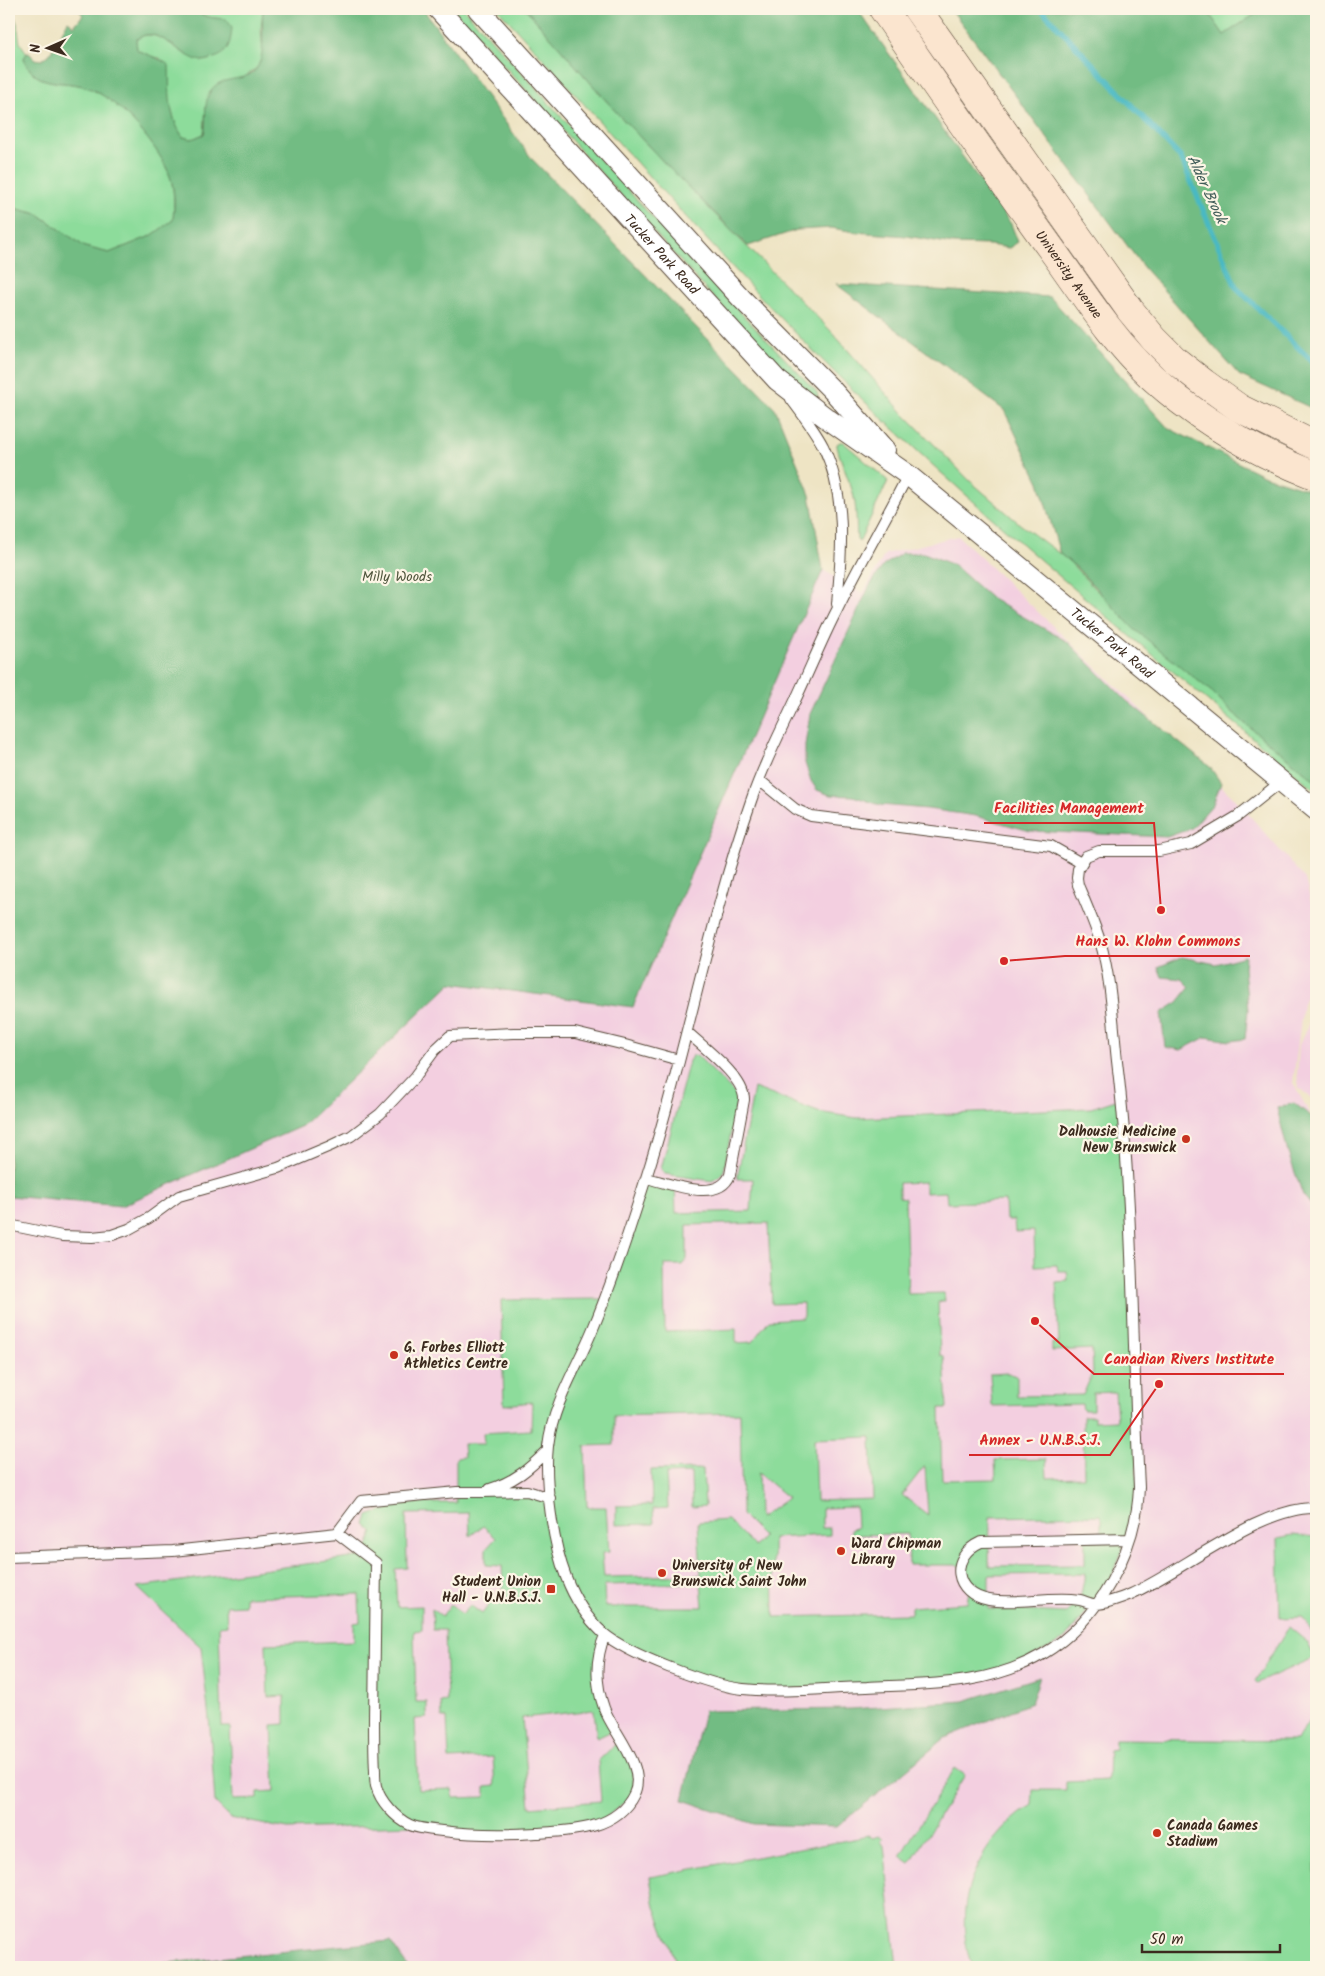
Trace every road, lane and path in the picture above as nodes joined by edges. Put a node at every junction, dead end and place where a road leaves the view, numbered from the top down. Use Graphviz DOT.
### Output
graph roads {
  1 [pos="438,9"];
  2 [pos="478,9"];
  3 [pos="883,9"];
  4 [pos="917,9"];
  5 [pos="776,380"];
  6 [pos="1316,446"];
  7 [pos="908,476"];
  8 [pos="1316,476"];
  9 [pos="837,610"];
  10 [pos="759,780"];
  11 [pos="1282,780"];
  12 [pos="1316,810"];
  13 [pos="1081,862"];
  14 [pos="687,1032"];
  15 [pos="679,1060"];
  16 [pos="646,1178"];
  17 [pos="9,1224"];
  18 [pos="548,1451"];
  19 [pos="482,1492"];
  20 [pos="550,1498"];
  21 [pos="1316,1508"];
  22 [pos="337,1533"];
  23 [pos="1129,1539"];
  24 [pos="9,1557"];
  25 [pos="1096,1605"];
  26 [pos="605,1635"];
  1 -- 5 [label="street, Tucker Park Road"];
  2 -- 7 [label="street, Tucker Park Road"];
  3 -- 8 [label="main road, University Avenue"];
  4 -- 6 [label="main road, University Avenue"];
  5 -- 7 [label="street, Tucker Park Road"];
  5 -- 9 [label="lane"];
  7 -- 9 [label="lane"];
  7 -- 11 [label="street, Tucker Park Road"];
  9 -- 10 [label="lane"];
  10 -- 13 [label="lane"];
  10 -- 14 [label="lane"];
  11 -- 12 [label="street, Tucker Park Road"];
  11 -- 13 [label="lane"];
  13 -- 23 [label="lane"];
  14 -- 15 [label="lane"];
  14 -- 16 [label="lane"];
  15 -- 16 [label="lane"];
  15 -- 17 [label="lane"];
  16 -- 18 [label="lane"];
  18 -- 19 [label="lane"];
  18 -- 20 [label="lane"];
  19 -- 20 [label="lane"];
  19 -- 22 [label="lane"];
  20 -- 26 [label="lane"];
  21 -- 25 [label="lane"];
  22 -- 24 [label="lane"];
  22 -- 26 [label="lane"];
  23 -- 25 [label="lane"];
  23 -- 25 [label="lane"];
  25 -- 26 [label="lane"];
}
